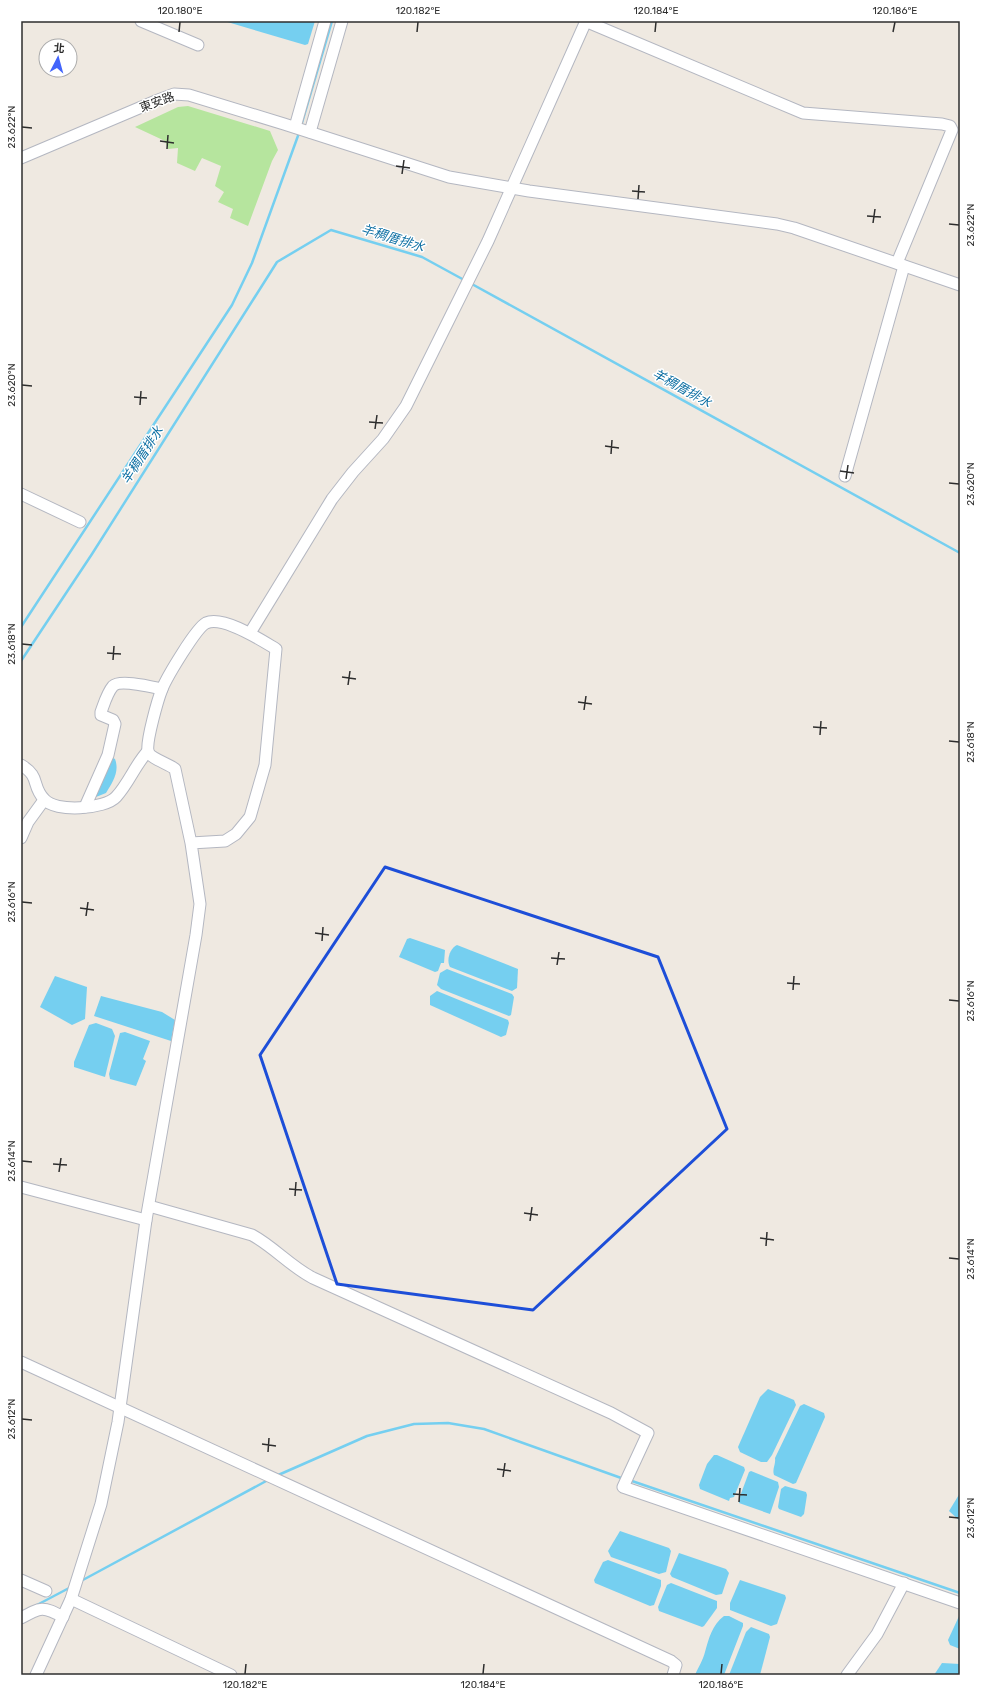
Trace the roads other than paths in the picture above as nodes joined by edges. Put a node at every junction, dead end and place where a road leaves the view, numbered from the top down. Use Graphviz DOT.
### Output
graph roads {
  1 [pos="141,21"];
  2 [pos="325,21"];
  3 [pos="342,21"];
  4 [pos="586,21"];
  5 [pos="198,45"];
  6 [pos="302,130"];
  7 [pos="21,158"];
  8 [pos="511,187"];
  9 [pos="901,264"];
  10 [pos="960,285"];
  11 [pos="845,476"];
  12 [pos="21,494"];
  13 [pos="80,522"];
  14 [pos="250,633"];
  15 [pos="162,689"];
  16 [pos="148,751"];
  17 [pos="21,765"];
  18 [pos="44,800"];
  19 [pos="85,807"];
  20 [pos="21,838"];
  21 [pos="191,842"];
  22 [pos="21,1187"];
  23 [pos="150,1206"];
  24 [pos="146,1220"];
  25 [pos="21,1362"];
  26 [pos="120,1408"];
  27 [pos="21,1580"];
  28 [pos="904,1583"];
  29 [pos="46,1591"];
  30 [pos="72,1595"];
  31 [pos="960,1602"];
  32 [pos="63,1617"];
  33 [pos="21,1618"];
  34 [pos="36,1675"];
  35 [pos="231,1675"];
  36 [pos="673,1675"];
  37 [pos="847,1675"];
  1 -- 5 [label="street"];
  2 -- 6 [label="street"];
  3 -- 6 [label="street"];
  4 -- 8 [label="street"];
  4 -- 9 [label="street"];
  6 -- 7 [label="street, 東安路"];
  6 -- 8 [label="street, 東安路"];
  8 -- 9 [label="street, 東安路"];
  8 -- 14 [label="street"];
  9 -- 10 [label="street, 東安路"];
  9 -- 11 [label="street"];
  12 -- 13 [label="street"];
  14 -- 15 [label="street"];
  14 -- 21 [label="street"];
  15 -- 16 [label="street"];
  15 -- 19 [label="street"];
  16 -- 19 [label="street"];
  16 -- 21 [label="street"];
  17 -- 18 [label="street"];
  18 -- 19 [label="street"];
  18 -- 20 [label="street"];
  21 -- 23 [label="street"];
  22 -- 24 [label="street"];
  23 -- 24 [label="street"];
  23 -- 28 [label="street"];
  24 -- 26 [label="street"];
  25 -- 26 [label="street"];
  26 -- 30 [label="street"];
  26 -- 36 [label="street"];
  27 -- 29 [label="street"];
  28 -- 31 [label="street"];
  28 -- 37 [label="street"];
  30 -- 32 [label="street"];
  30 -- 35 [label="street"];
  32 -- 33 [label="street"];
  32 -- 34 [label="street"];
}
